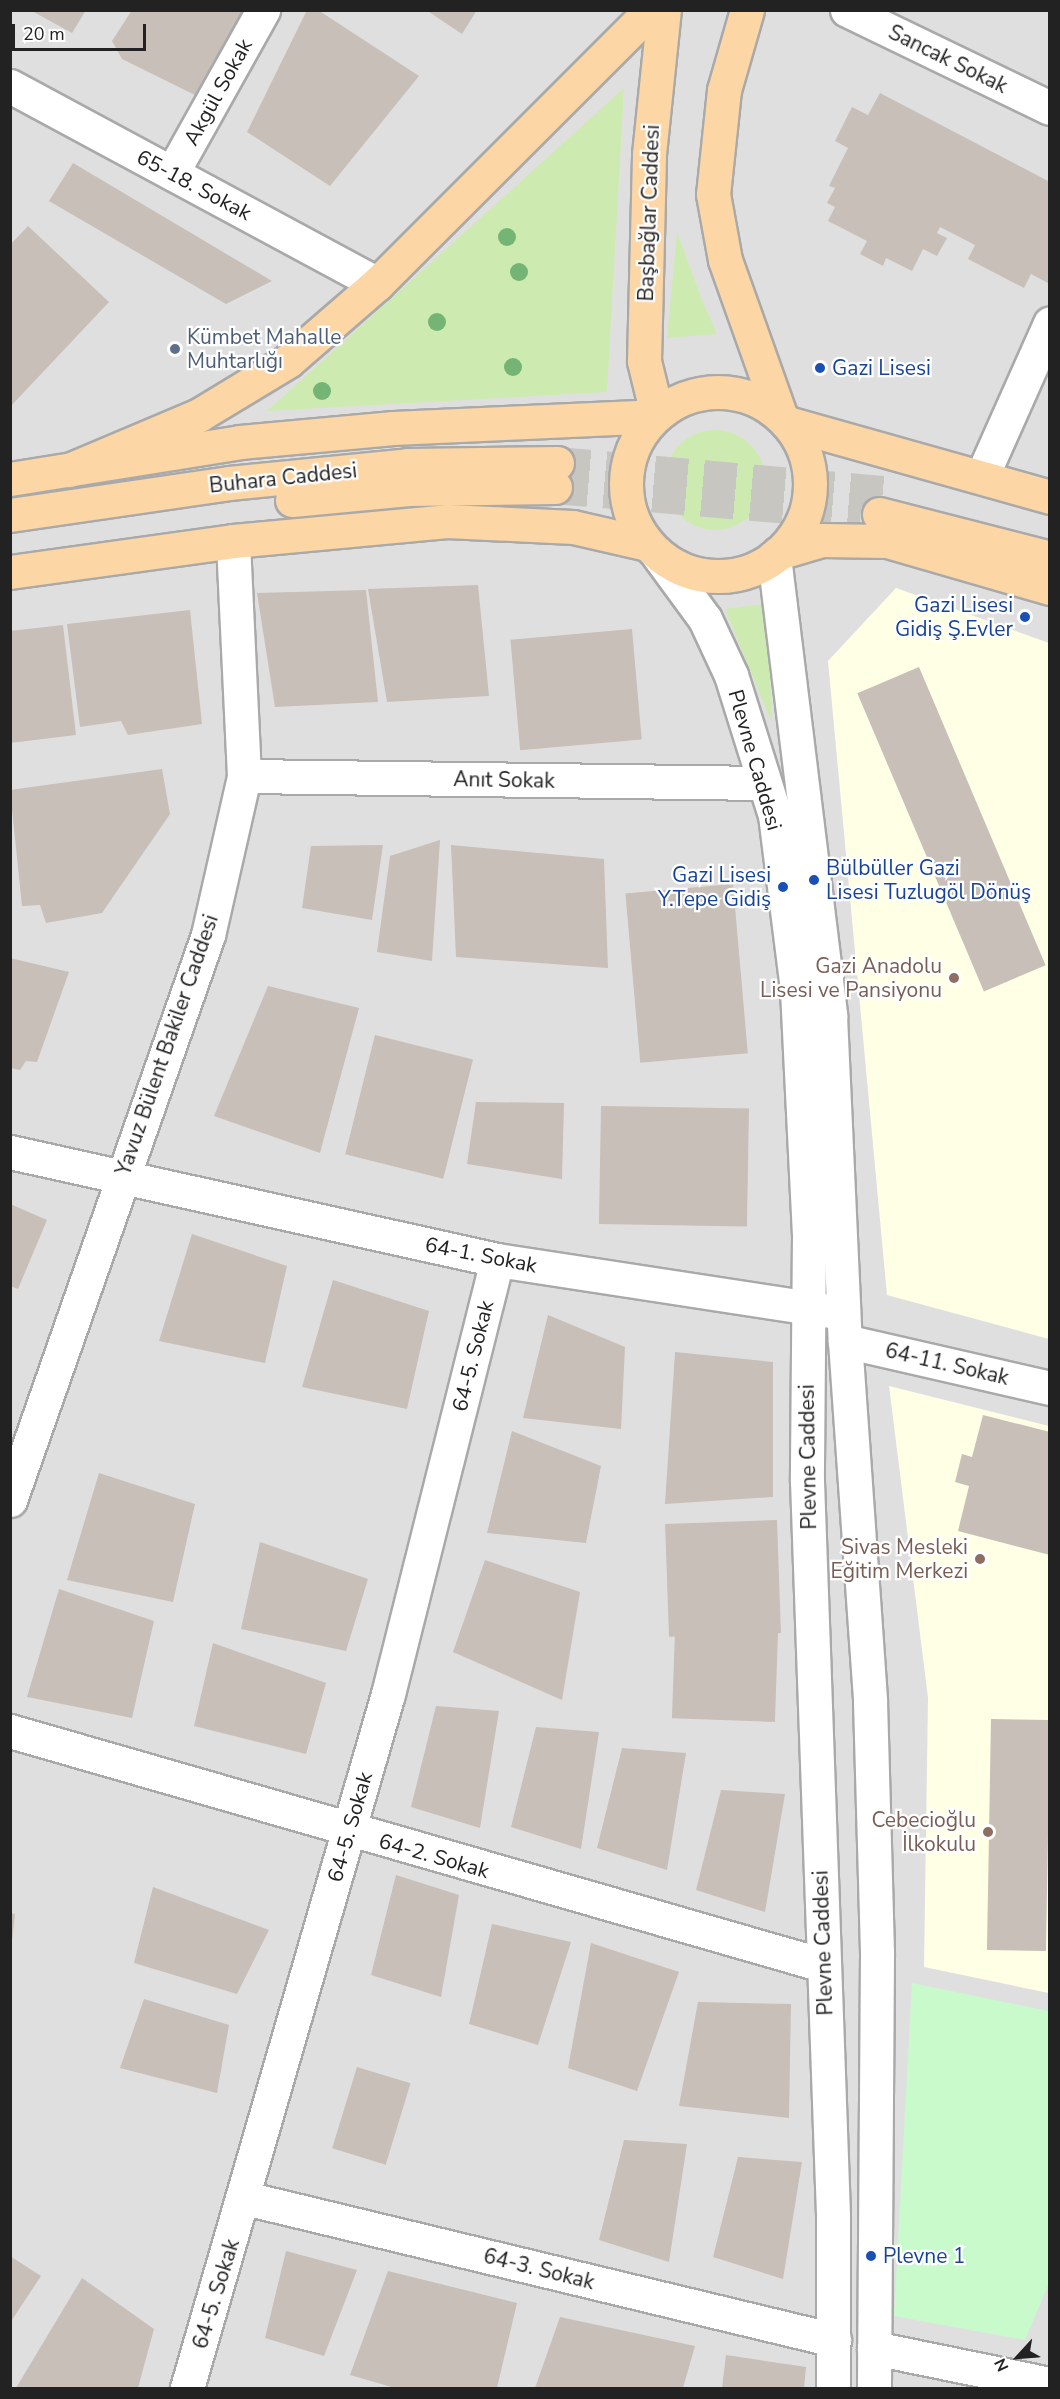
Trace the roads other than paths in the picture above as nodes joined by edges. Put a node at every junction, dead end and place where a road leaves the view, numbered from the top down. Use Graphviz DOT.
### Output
graph roads {
  1 [pos="263,10"];
  2 [pos="651,10"];
  3 [pos="664,10"];
  4 [pos="747,10"];
  5 [pos="846,10"];
  6 [pos="12,89"];
  7 [pos="1050,108"];
  8 [pos="172,173"];
  9 [pos="377,284"];
  10 [pos="1050,323"];
  11 [pos="656,415"];
  12 [pos="783,418"];
  13 [pos="69,470"];
  14 [pos="982,476"];
  15 [pos="10,479"];
  16 [pos="1050,497"];
  17 [pos="10,515"];
  18 [pos="10,537"];
  19 [pos="1050,537"];
  20 [pos="232,541"];
  21 [pos="653,549"];
  22 [pos="776,555"];
  23 [pos="1050,558"];
  24 [pos="10,572"];
  25 [pos="1050,588"];
  26 [pos="244,776"];
  27 [pos="764,783"];
  28 [pos="10,1152"];
  29 [pos="122,1177"];
  30 [pos="497,1260"];
  31 [pos="807,1310"];
  32 [pos="844,1326"];
  33 [pos="1050,1388"];
  34 [pos="10,1500"];
  35 [pos="10,1731"];
  36 [pos="349,1832"];
  37 [pos="824,1965"];
  38 [pos="245,2198"];
  39 [pos="834,2340"];
  40 [pos="874,2348"];
  41 [pos="1050,2384"];
  42 [pos="187,2388"];
  43 [pos="833,2388"];
  44 [pos="873,2388"];
  1 -- 8 [label="street, Akgül Sokak"];
  2 -- 9 [label="main road"];
  3 -- 11 [label="main road, Başbağlar Caddesi"];
  4 -- 12 [label="main road"];
  5 -- 7 [label="street, Sancak Sokak"];
  6 -- 8 [label="street, 65-18. Sokak"];
  8 -- 9 [label="street, 65-18. Sokak"];
  9 -- 13 [label="main road"];
  10 -- 14 [label="street"];
  11 -- 12 [label="main road"];
  11 -- 13 [label="main road"];
  11 -- 21 [label="main road"];
  12 -- 14 [label="main road"];
  12 -- 22 [label="main road"];
  13 -- 15 [label="main road"];
  14 -- 16 [label="main road"];
  17 -- 18 [label="main road, Buhara Caddesi"];
  19 -- 23 [label="main road"];
  20 -- 21 [label="main road"];
  20 -- 24 [label="main road"];
  20 -- 26 [label="street, Yavuz Bülent Bakiler Caddesi"];
  21 -- 22 [label="main road"];
  21 -- 27 [label="street, Plevne Caddesi"];
  22 -- 25 [label="main road"];
  22 -- 32 [label="street, Plevne Caddesi"];
  26 -- 27 [label="street, Anıt Sokak"];
  26 -- 29 [label="street, Yavuz Bülent Bakiler Caddesi"];
  27 -- 31 [label="street, Plevne Caddesi"];
  28 -- 29 [label="street, 64-1. Sokak"];
  29 -- 30 [label="street, 64-1. Sokak"];
  29 -- 34 [label="street, Yavuz Bülent Bakiler Caddesi"];
  30 -- 31 [label="street, 64-1. Sokak"];
  30 -- 36 [label="street, 64-5. Sokak"];
  31 -- 32 [label="street, 64-1. Sokak"];
  31 -- 37 [label="street, Plevne Caddesi"];
  32 -- 33 [label="street, 64-11. Sokak"];
  32 -- 40 [label="street, Plevne Caddesi"];
  35 -- 36 [label="street, 64-2. Sokak"];
  36 -- 37 [label="street, 64-2. Sokak"];
  36 -- 38 [label="street, 64-5. Sokak"];
  37 -- 39 [label="street, Plevne Caddesi"];
  38 -- 39 [label="street, 64-3. Sokak"];
  38 -- 42 [label="street, 64-5. Sokak"];
  39 -- 43 [label="street, Plevne Caddesi"];
  40 -- 41 [label="street"];
  40 -- 44 [label="street, Plevne Caddesi"];
}
